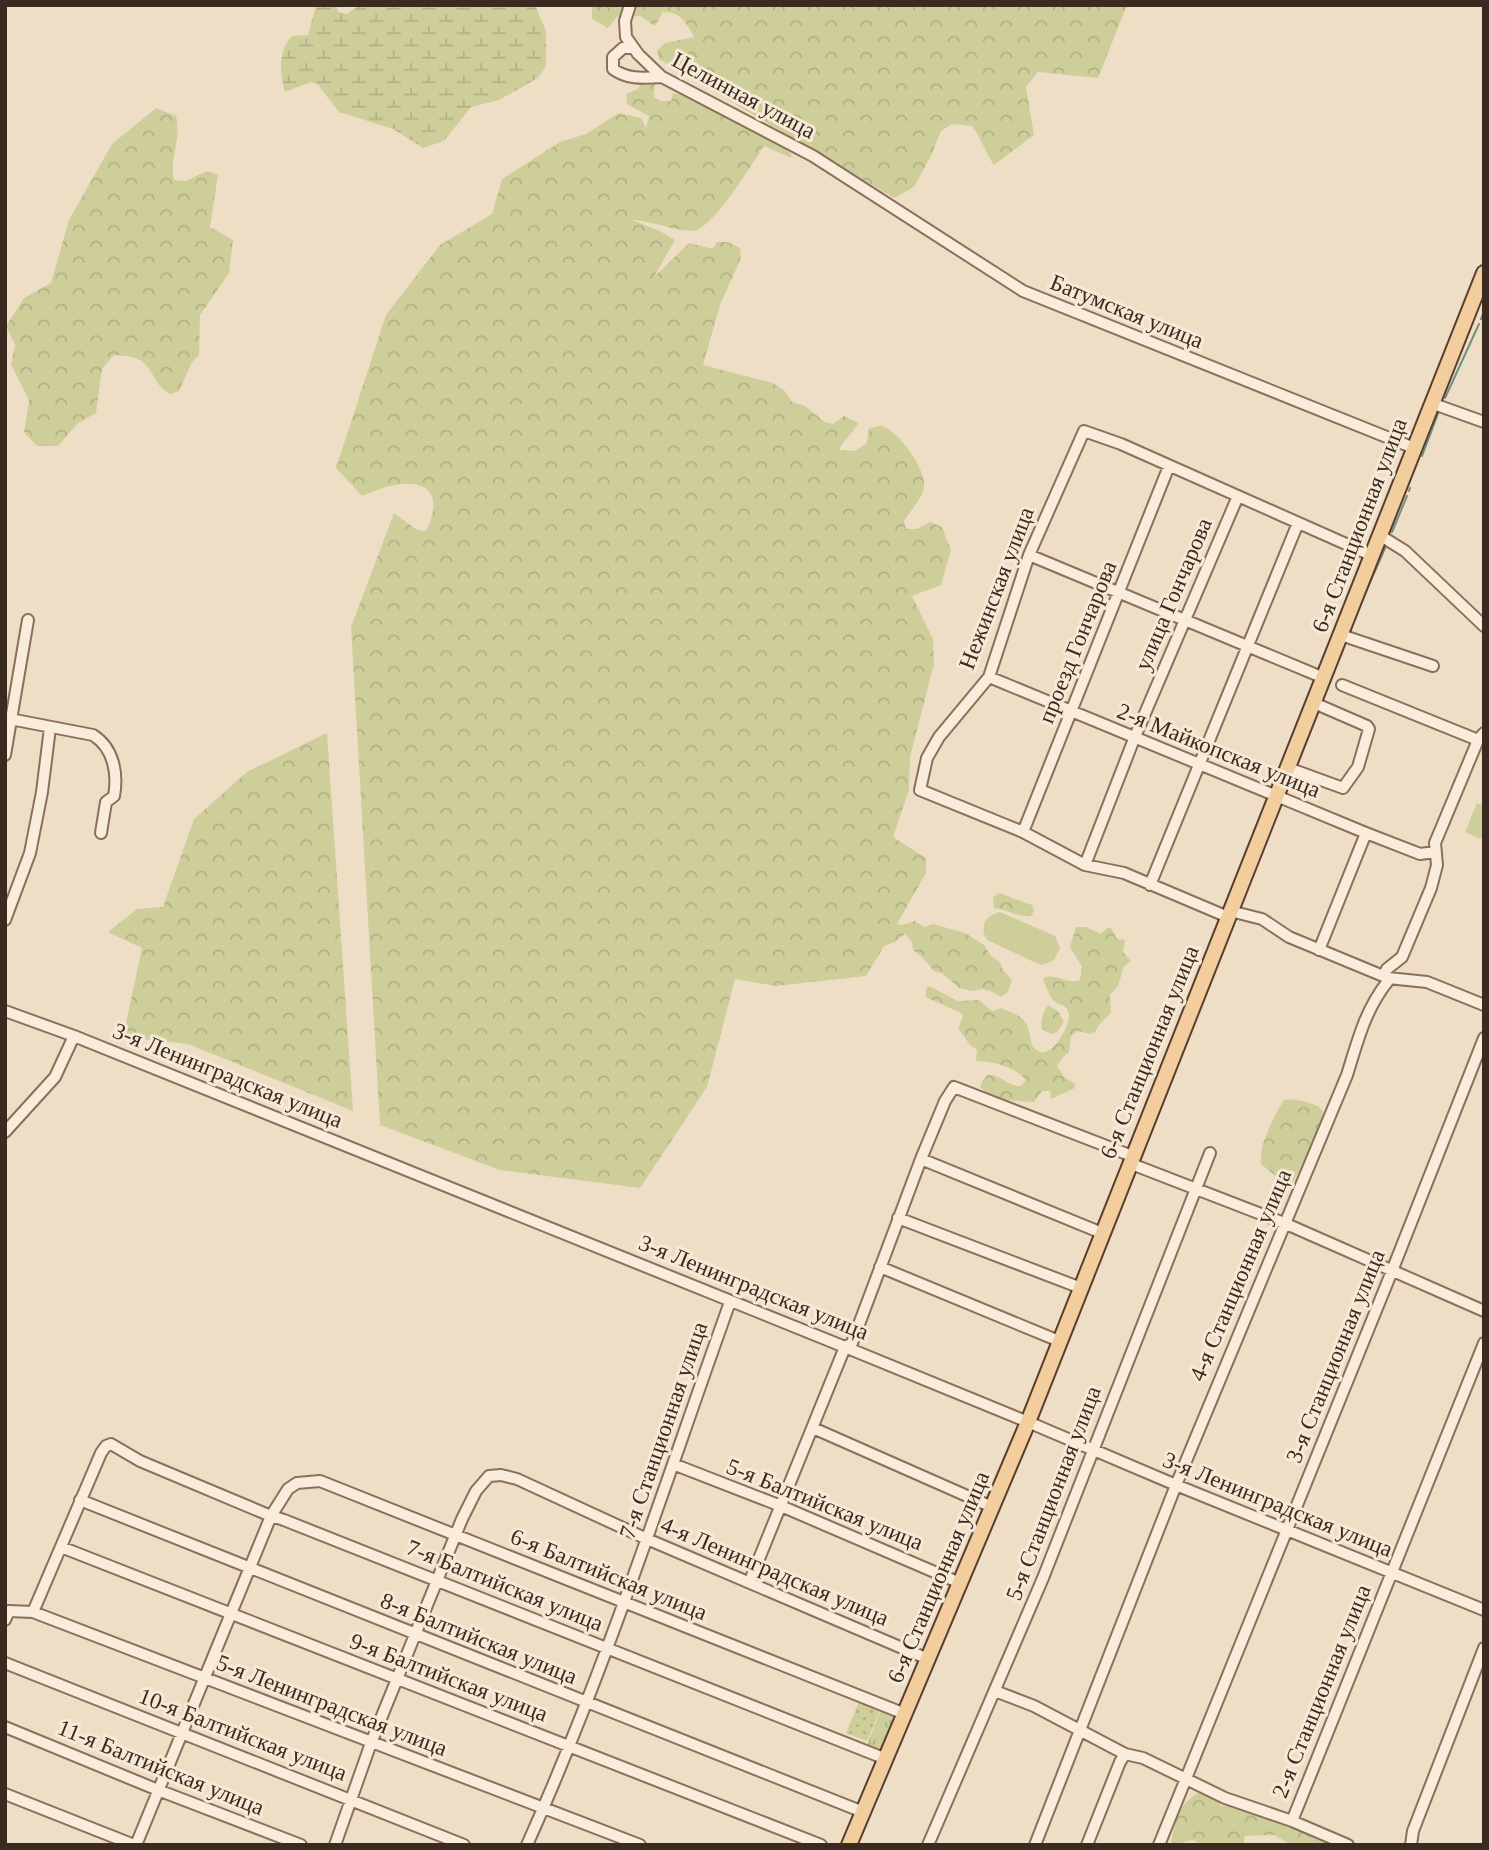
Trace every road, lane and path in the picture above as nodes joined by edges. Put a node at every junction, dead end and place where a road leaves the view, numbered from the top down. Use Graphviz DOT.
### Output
graph roads {
  1 [pos="630,5"];
  2 [pos="632,48"];
  3 [pos="663,77"];
  4 [pos="843,175"];
  5 [pos="1484,273"];
  6 [pos="1431,403"];
  7 [pos="1484,422"];
  8 [pos="1414,448"];
  9 [pos="1169,466"];
  10 [pos="1238,496"];
  11 [pos="1298,523"];
  12 [pos="1381,536"];
  13 [pos="1029,555"];
  14 [pos="1373,556"];
  15 [pos="1119,594"];
  16 [pos="1185,620"];
  17 [pos="28,621"];
  18 [pos="1484,626"];
  19 [pos="1341,635"];
  20 [pos="1249,646"];
  21 [pos="1433,666"];
  22 [pos="989,677"];
  23 [pos="1324,678"];
  24 [pos="1342,685"];
  25 [pos="1314,703"];
  26 [pos="1072,713"];
  27 [pos="8,718"];
  28 [pos="50,728"];
  29 [pos="1481,736"];
  30 [pos="1134,739"];
  31 [pos="5,755"];
  32 [pos="1201,764"];
  33 [pos="1288,768"];
  34 [pos="1277,796"];
  35 [pos="1023,832"];
  36 [pos="101,833"];
  37 [pos="1366,833"];
  38 [pos="1435,852"];
  39 [pos="1085,865"];
  40 [pos="1150,885"];
  41 [pos="1229,914"];
  42 [pos="5,920"];
  43 [pos="1318,950"];
  44 [pos="1388,978"];
  45 [pos="1484,1005"];
  46 [pos="5,1011"];
  47 [pos="74,1035"];
  48 [pos="1484,1038"];
  49 [pos="5,1132"];
  50 [pos="1210,1153"];
  51 [pos="921,1159"];
  52 [pos="1131,1159"];
  53 [pos="1195,1189"];
  54 [pos="898,1218"];
  55 [pos="1284,1223"];
  56 [pos="1102,1233"];
  57 [pos="880,1267"];
  58 [pos="1392,1271"];
  59 [pos="1081,1287"];
  60 [pos="730,1302"];
  61 [pos="1484,1311"];
  62 [pos="1059,1341"];
  63 [pos="1484,1343"];
  64 [pos="845,1347"];
  65 [pos="1028,1422"];
  66 [pos="813,1428"];
  67 [pos="1092,1450"];
  68 [pos="673,1464"];
  69 [pos="1176,1485"];
  70 [pos="80,1500"];
  71 [pos="781,1506"];
  72 [pos="992,1507"];
  73 [pos="271,1517"];
  74 [pos="1286,1530"];
  75 [pos="456,1535"];
  76 [pos="647,1539"];
  77 [pos="61,1547"];
  78 [pos="249,1569"];
  79 [pos="1392,1573"];
  80 [pos="750,1581"];
  81 [pos="438,1582"];
  82 [pos="960,1583"];
  83 [pos="623,1602"];
  84 [pos="1484,1610"];
  85 [pos="33,1612"];
  86 [pos="233,1613"];
  87 [pos="7,1616"];
  88 [pos="416,1635"];
  89 [pos="606,1648"];
  90 [pos="1484,1648"];
  91 [pos="928,1659"];
  92 [pos="5,1664"];
  93 [pos="203,1678"];
  94 [pos="398,1680"];
  95 [pos="995,1691"];
  96 [pos="585,1702"];
  97 [pos="905,1714"];
  98 [pos="5,1727"];
  99 [pos="1080,1732"];
  100 [pos="182,1733"];
  101 [pos="371,1743"];
  102 [pos="569,1746"];
  103 [pos="1125,1754"];
  104 [pos="886,1759"];
  105 [pos="1184,1779"];
  106 [pos="158,1790"];
  107 [pos="5,1794"];
  108 [pos="352,1799"];
  109 [pos="544,1807"];
  110 [pos="863,1811"];
  111 [pos="1292,1821"];
  112 [pos="135,1845"];
  113 [pos="301,1845"];
  114 [pos="335,1845"];
  115 [pos="464,1845"];
  116 [pos="527,1845"];
  117 [pos="640,1845"];
  118 [pos="821,1845"];
  119 [pos="849,1845"];
  120 [pos="928,1845"];
  121 [pos="1035,1845"];
  122 [pos="1087,1845"];
  123 [pos="1158,1845"];
  124 [pos="1348,1845"];
  125 [pos="1411,1845"];
  1 -- 2 [label="street"];
  2 -- 3 [label="street, Целинная улица"];
  2 -- 3 [label="street"];
  3 -- 4 [label="street, Целинная улица"];
  4 -- 8 [label="street, Батумская улица"];
  5 -- 6 [label="main road, 6-я Станционная улица"];
  6 -- 7 [label="street"];
  6 -- 8 [label="main road, 6-я Станционная улица"];
  8 -- 12 [label="main road, 6-я Станционная улица"];
  9 -- 10 [label="street"];
  9 -- 13 [label="street, Нежинская улица"];
  9 -- 15 [label="street, проезд Гончарова"];
  10 -- 11 [label="street"];
  10 -- 16 [label="street, улица Гончарова"];
  11 -- 14 [label="street"];
  11 -- 20 [label="street"];
  12 -- 14 [label="main road, 6-я Станционная улица"];
  12 -- 18 [label="street"];
  13 -- 15 [label="street"];
  13 -- 22 [label="street, Нежинская улица"];
  14 -- 19 [label="main road, 6-я Станционная улица"];
  15 -- 16 [label="street"];
  15 -- 26 [label="street, проезд Гончарова"];
  16 -- 20 [label="street"];
  16 -- 30 [label="street, улица Гончарова"];
  17 -- 27 [label="street"];
  19 -- 21 [label="street"];
  19 -- 23 [label="main road, 6-я Станционная улица"];
  20 -- 23 [label="street"];
  20 -- 32 [label="street"];
  22 -- 26 [label="street, 2-я Майкопская улица"];
  22 -- 35 [label="street, Нежинская улица"];
  23 -- 25 [label="main road, 6-я Станционная улица"];
  24 -- 29 [label="street"];
  25 -- 33 [label="main road, 6-я Станционная улица"];
  25 -- 33 [label="street"];
  26 -- 30 [label="street, 2-я Майкопская улица"];
  26 -- 35 [label="street, проезд Гончарова"];
  27 -- 28 [label="street"];
  27 -- 31 [label="street"];
  28 -- 36 [label="street"];
  28 -- 42 [label="street"];
  29 -- 38 [label="street, 4-я Станционная улица"];
  30 -- 32 [label="street, 2-я Майкопская улица"];
  30 -- 39 [label="street, улица Гончарова"];
  32 -- 34 [label="street, 2-я Майкопская улица"];
  32 -- 40 [label="street"];
  33 -- 34 [label="main road, 6-я Станционная улица"];
  34 -- 37 [label="street, 2-я Майкопская улица"];
  34 -- 41 [label="main road, 6-я Станционная улица"];
  35 -- 39 [label="street"];
  37 -- 38 [label="street, 2-я Майкопская улица"];
  37 -- 43 [label="street"];
  38 -- 44 [label="street, 4-я Станционная улица"];
  39 -- 40 [label="street"];
  40 -- 41 [label="street"];
  41 -- 43 [label="street"];
  41 -- 52 [label="main road, 6-я Станционная улица"];
  43 -- 44 [label="street"];
  44 -- 45 [label="street"];
  44 -- 55 [label="street, 4-я Станционная улица"];
  46 -- 47 [label="street, 3-я Ленинградская улица"];
  47 -- 49 [label="street"];
  47 -- 60 [label="street, 3-я Ленинградская улица"];
  48 -- 58 [label="street, 3-я Станционная улица"];
  50 -- 53 [label="street, 5-я Станционная улица"];
  51 -- 52 [label="street"];
  51 -- 54 [label="street"];
  51 -- 56 [label="street"];
  52 -- 53 [label="street"];
  52 -- 56 [label="main road, 6-я Станционная улица"];
  53 -- 55 [label="street"];
  53 -- 67 [label="street, 5-я Станционная улица"];
  54 -- 57 [label="street"];
  54 -- 59 [label="street"];
  55 -- 58 [label="street"];
  55 -- 69 [label="street, 4-я Станционная улица"];
  56 -- 59 [label="main road, 6-я Станционная улица"];
  57 -- 62 [label="street"];
  57 -- 64 [label="street"];
  58 -- 61 [label="street"];
  58 -- 74 [label="street, 3-я Станционная улица"];
  59 -- 62 [label="main road, 6-я Станционная улица"];
  60 -- 64 [label="street, 3-я Ленинградская улица"];
  60 -- 68 [label="street, 7-я Станционная улица"];
  62 -- 65 [label="main road, 6-я Станционная улица"];
  63 -- 79 [label="street, 2-я Станционная улица"];
  64 -- 65 [label="street, 3-я Ленинградская улица"];
  64 -- 66 [label="street"];
  65 -- 67 [label="street, 3-я Ленинградская улица"];
  65 -- 72 [label="main road, 6-я Станционная улица"];
  66 -- 71 [label="street"];
  66 -- 72 [label="street"];
  67 -- 69 [label="street, 3-я Ленинградская улица"];
  67 -- 95 [label="street, 5-я Станционная улица"];
  68 -- 71 [label="street, 5-я Балтийская улица"];
  68 -- 76 [label="street, 7-я Станционная улица"];
  69 -- 74 [label="street, 3-я Ленинградская улица"];
  69 -- 99 [label="street, 4-я Станционная улица"];
  70 -- 73 [label="street, 7-я Балтийская улица"];
  70 -- 77 [label="street"];
  70 -- 78 [label="street, 8-я Балтийская улица"];
  71 -- 80 [label="street"];
  71 -- 82 [label="street, 5-я Балтийская улица"];
  72 -- 82 [label="main road, 6-я Станционная улица"];
  73 -- 75 [label="street, 6-я Балтийская улица"];
  73 -- 78 [label="street"];
  73 -- 81 [label="street, 7-я Балтийская улица"];
  74 -- 79 [label="street, 3-я Ленинградская улица"];
  74 -- 105 [label="street, 3-я Станционная улица"];
  75 -- 76 [label="street, 4-я Ленинградская улица"];
  75 -- 81 [label="street"];
  75 -- 83 [label="street, 6-я Балтийская улица"];
  76 -- 80 [label="street, 4-я Ленинградская улица"];
  76 -- 83 [label="street, 7-я Станционная улица"];
  77 -- 85 [label="street"];
  77 -- 86 [label="street, 9-я Балтийская улица"];
  78 -- 86 [label="street"];
  78 -- 88 [label="street, 8-я Балтийская улица"];
  79 -- 84 [label="street, 3-я Ленинградская улица"];
  79 -- 111 [label="street, 2-я Станционная улица"];
  80 -- 91 [label="street, 4-я Ленинградская улица"];
  81 -- 88 [label="street"];
  81 -- 89 [label="street, 7-я Балтийская улица"];
  82 -- 91 [label="main road, 6-я Станционная улица"];
  83 -- 89 [label="street, 7-я Станционная улица"];
  83 -- 97 [label="street, 6-я Балтийская улица"];
  85 -- 87 [label="street, 5-я Ленинградская улица"];
  85 -- 93 [label="street, 5-я Ленинградская улица"];
  86 -- 93 [label="street"];
  86 -- 94 [label="street, 9-я Балтийская улица"];
  88 -- 94 [label="street"];
  88 -- 96 [label="street, 8-я Балтийская улица"];
  89 -- 96 [label="street, 7-я Станционная улица"];
  89 -- 104 [label="street, 7-я Балтийская улица"];
  90 -- 125 [label="street"];
  91 -- 97 [label="main road, 6-я Станционная улица"];
  92 -- 100 [label="street, 10-я Балтийская улица"];
  93 -- 100 [label="street"];
  93 -- 101 [label="street, 5-я Ленинградская улица"];
  94 -- 101 [label="street"];
  94 -- 102 [label="street, 9-я Балтийская улица"];
  95 -- 99 [label="street"];
  95 -- 120 [label="street, 5-я Станционная улица"];
  96 -- 102 [label="street, 7-я Станционная улица"];
  96 -- 110 [label="street, 8-я Балтийская улица"];
  97 -- 104 [label="main road, 6-я Станционная улица"];
  98 -- 106 [label="street, 11-я Балтийская улица"];
  99 -- 103 [label="street"];
  99 -- 121 [label="street, 4-я Станционная улица"];
  100 -- 106 [label="street"];
  100 -- 108 [label="street, 10-я Балтийская улица"];
  101 -- 108 [label="street"];
  101 -- 109 [label="street, 5-я Ленинградская улица"];
  102 -- 109 [label="street, 7-я Станционная улица"];
  102 -- 118 [label="street, 9-я Балтийская улица"];
  103 -- 105 [label="street"];
  103 -- 122 [label="street"];
  104 -- 110 [label="main road, 6-я Станционная улица"];
  105 -- 111 [label="street"];
  105 -- 123 [label="street, 3-я Станционная улица"];
  106 -- 112 [label="street"];
  106 -- 113 [label="street, 11-я Балтийская улица"];
  107 -- 112 [label="street"];
  108 -- 114 [label="street"];
  108 -- 115 [label="street, 10-я Балтийская улица"];
  109 -- 116 [label="street, 7-я Станционная улица"];
  109 -- 117 [label="street, 5-я Ленинградская улица"];
  110 -- 119 [label="main road, 6-я Станционная улица"];
  111 -- 124 [label="street"];
}
